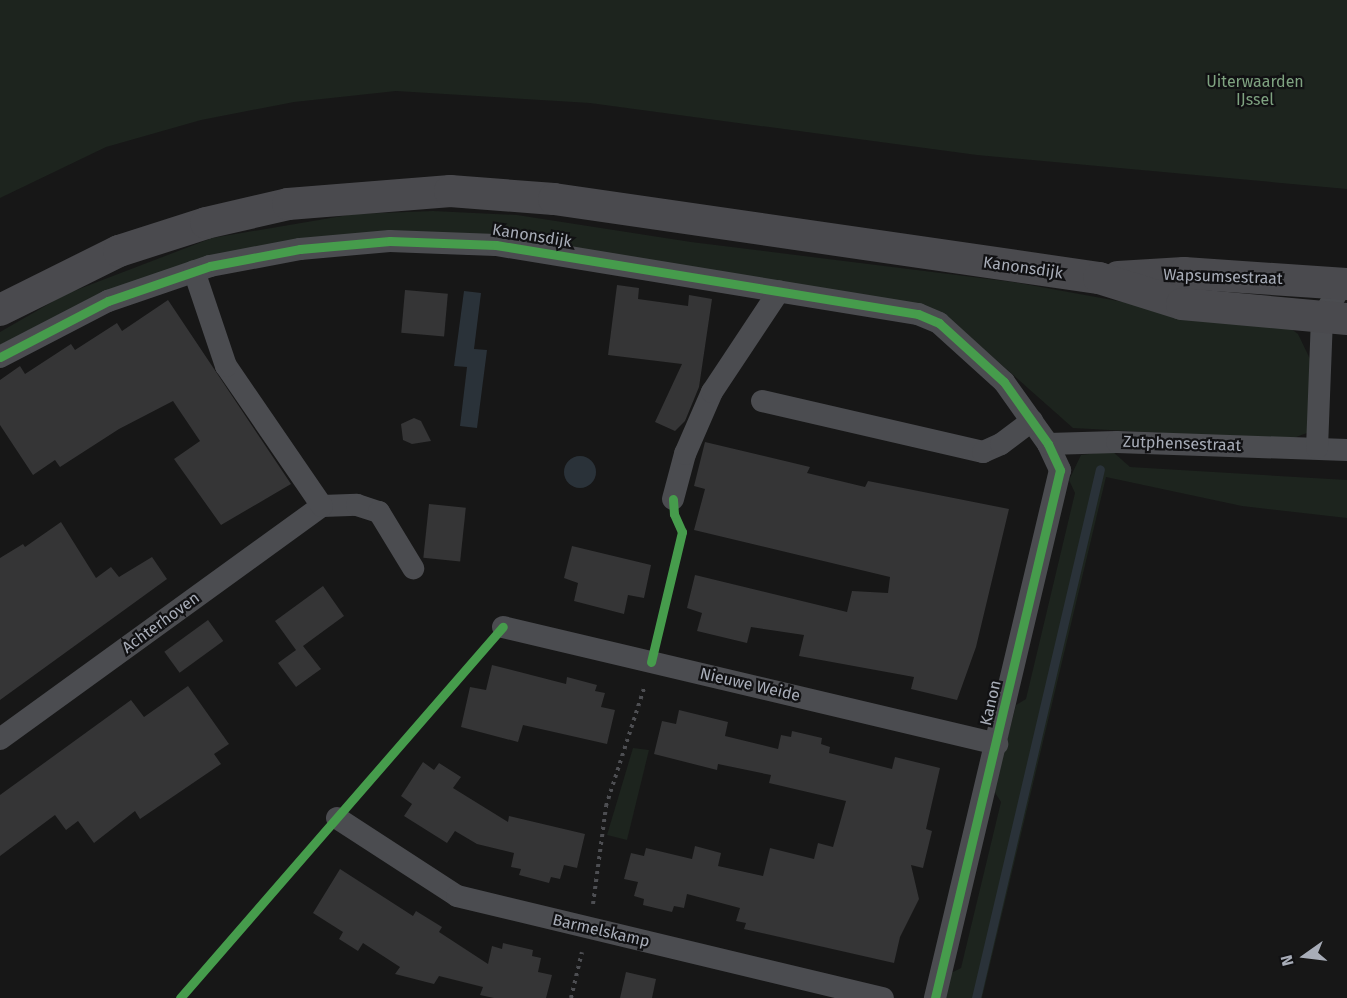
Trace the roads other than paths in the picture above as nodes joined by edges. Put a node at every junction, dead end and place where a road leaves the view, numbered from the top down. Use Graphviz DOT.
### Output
graph roads {
  1 [pos="194,272"];
  2 [pos="1099,278"];
  3 [pos="1346,287"];
  4 [pos="779,291"];
  5 [pos="0,310"];
  6 [pos="1334,318"];
  7 [pos="0,357"];
  8 [pos="762,401"];
  9 [pos="1032,421"];
  10 [pos="1048,444"];
  11 [pos="1317,448"];
  12 [pos="1347,450"];
  13 [pos="673,499"];
  14 [pos="322,506"];
  15 [pos="413,568"];
  16 [pos="503,627"];
  17 [pos="0,739"];
  18 [pos="997,744"];
  19 [pos="338,818"];
  20 [pos="883,998"];
  21 [pos="935,998"];
  1 -- 4 [label="street, Kanonsdijk"];
  1 -- 7 [label="street, Kanonsdijk"];
  1 -- 14 [label="street"];
  2 -- 3 [label="street, Wapsumsestraat"];
  2 -- 5 [label="street, Kanonsdijk"];
  2 -- 6 [label="street, Wapsumsestraat"];
  3 -- 6 [label="street"];
  4 -- 9 [label="street, Kanonsdijk"];
  4 -- 13 [label="street"];
  6 -- 11 [label="street"];
  8 -- 9 [label="street"];
  9 -- 10 [label="street, Kanon"];
  10 -- 11 [label="street, Zutphensestraat"];
  10 -- 18 [label="street, Kanon"];
  11 -- 12 [label="street, Zutphensestraat"];
  14 -- 15 [label="street"];
  14 -- 17 [label="street, Achterhoven"];
  16 -- 18 [label="street, Nieuwe Weide"];
  18 -- 21 [label="street, Kanon"];
  19 -- 20 [label="street, Barmelskamp"];
}
